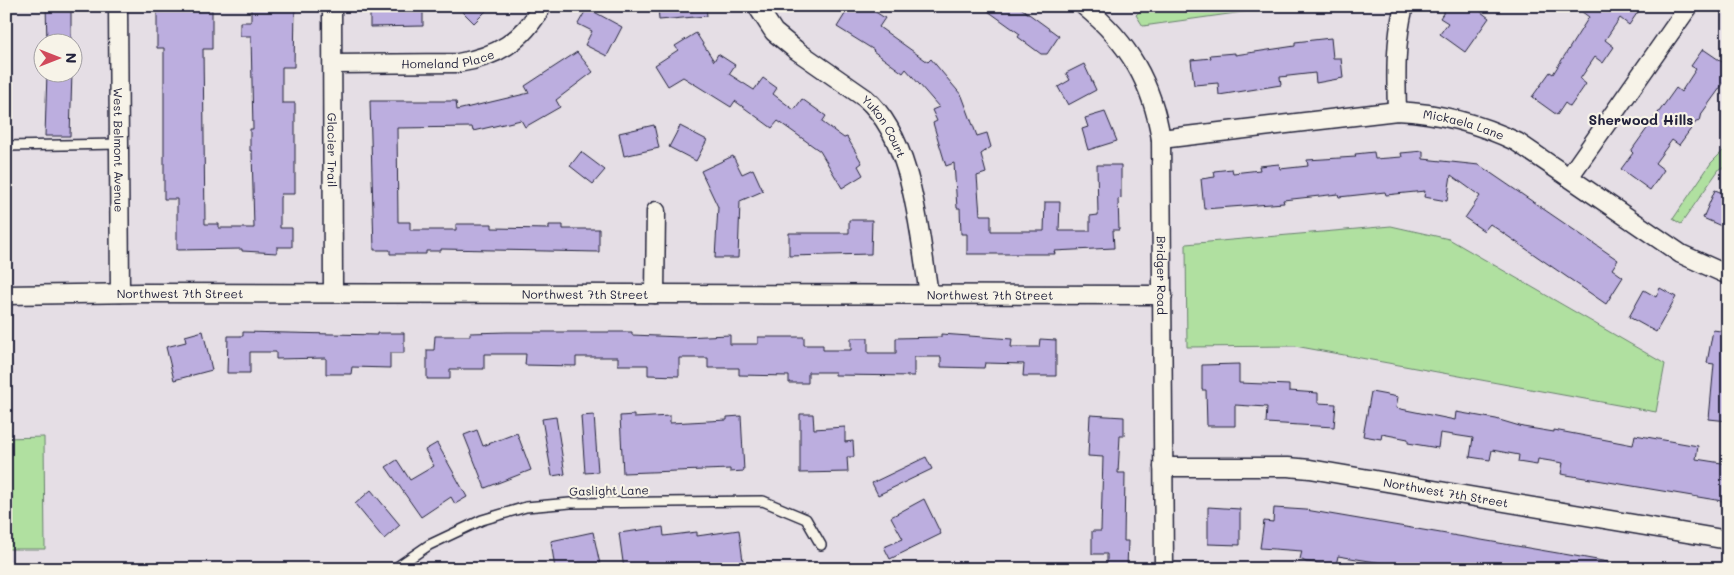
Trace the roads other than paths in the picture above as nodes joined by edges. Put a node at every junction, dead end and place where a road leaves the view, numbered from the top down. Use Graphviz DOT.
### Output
graph roads {
  1 [pos="118,6"];
  2 [pos="332,6"];
  3 [pos="542,6"];
  4 [pos="758,6"];
  5 [pos="1084,6"];
  6 [pos="1404,6"];
  7 [pos="1689,6"];
  8 [pos="333,64"];
  9 [pos="1396,111"];
  10 [pos="1161,139"];
  11 [pos="119,144"];
  12 [pos="6,146"];
  13 [pos="1569,177"];
  14 [pos="656,211"];
  15 [pos="1728,275"];
  16 [pos="120,294"];
  17 [pos="333,294"];
  18 [pos="655,294"];
  19 [pos="929,294"];
  20 [pos="6,295"];
  21 [pos="1163,295"];
  22 [pos="1163,467"];
  23 [pos="1728,540"];
  24 [pos="821,545"];
  25 [pos="394,569"];
  26 [pos="1164,569"];
  1 -- 11 [label="street, West Belmont Avenue"];
  2 -- 8 [label="street, Glacier Trail"];
  3 -- 8 [label="street, Homeland Place"];
  4 -- 19 [label="street, Yukon Court"];
  5 -- 10 [label="street, Bridger Road"];
  6 -- 9 [label="street"];
  7 -- 13 [label="street"];
  8 -- 17 [label="street, Glacier Trail"];
  9 -- 10 [label="street, Mickaela Lane"];
  9 -- 13 [label="street, Mickaela Lane"];
  10 -- 21 [label="street, Bridger Road"];
  11 -- 12 [label="lane"];
  11 -- 16 [label="street, West Belmont Avenue"];
  13 -- 15 [label="street, Mickaela Lane"];
  14 -- 18 [label="street"];
  16 -- 17 [label="street, Northwest 7th Street"];
  16 -- 20 [label="street, Northwest 7th Street"];
  17 -- 18 [label="street, Northwest 7th Street"];
  18 -- 19 [label="street, Northwest 7th Street"];
  19 -- 21 [label="street, Northwest 7th Street"];
  21 -- 22 [label="street, Bridger Road"];
  22 -- 23 [label="street, Northwest 7th Street"];
  22 -- 26 [label="street, Bridger Road"];
  24 -- 25 [label="lane, Gaslight Lane"];
}
